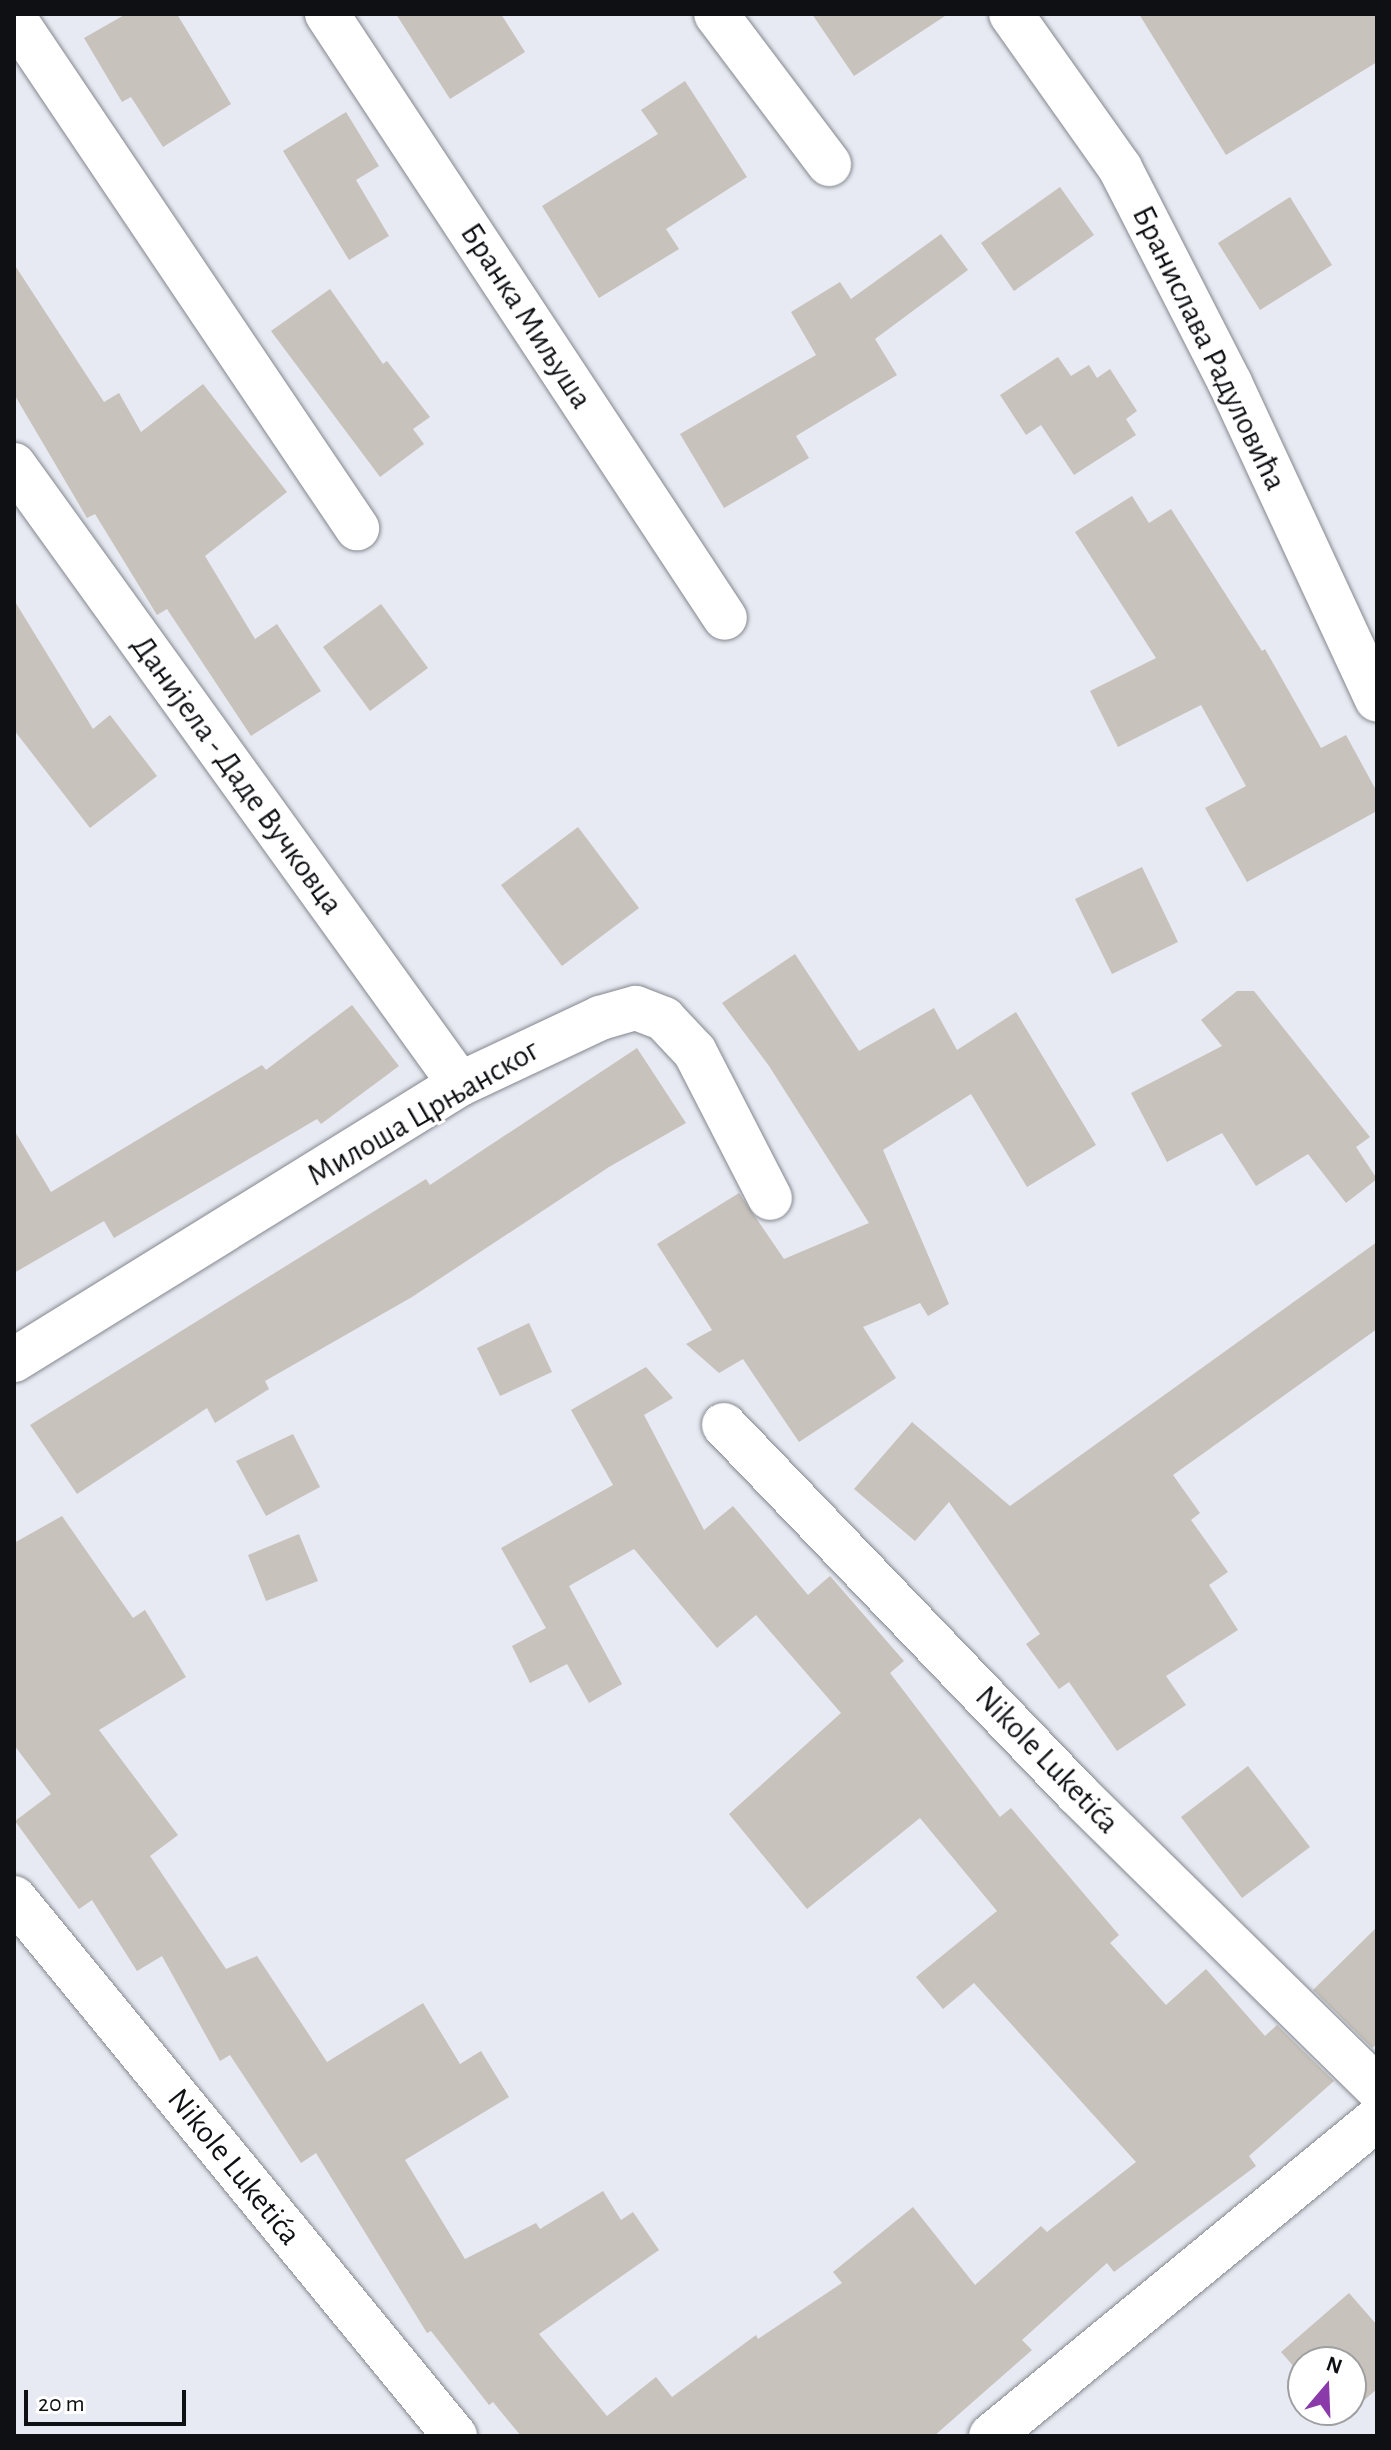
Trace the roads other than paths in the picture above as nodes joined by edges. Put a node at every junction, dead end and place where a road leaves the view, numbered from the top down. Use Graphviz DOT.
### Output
graph roads {
  1 [pos="327,14"];
  2 [pos="716,14"];
  3 [pos="1011,14"];
  4 [pos="14,18"];
  5 [pos="829,164"];
  6 [pos="14,465"];
  7 [pos="357,528"];
  8 [pos="725,618"];
  9 [pos="1377,699"];
  10 [pos="460,1084"];
  11 [pos="770,1198"];
  12 [pos="14,1360"];
  13 [pos="724,1425"];
  14 [pos="14,1898"];
  15 [pos="1377,2088"];
  16 [pos="1377,2119"];
  17 [pos="455,2436"];
  18 [pos="991,2436"];
  1 -- 8 [label="street, Бранка Миљуша"];
  2 -- 5 [label="street"];
  3 -- 9 [label="street, Бранислава Радуловића"];
  4 -- 7 [label="street"];
  6 -- 10 [label="street, Данијела - Даде Вучковца"];
  10 -- 11 [label="street, Милоша Црњанског"];
  10 -- 12 [label="street, Милоша Црњанског"];
  13 -- 15 [label="street, Nikole Luketića"];
  14 -- 17 [label="street, Nikole Luketića"];
  16 -- 18 [label="street"];
}
